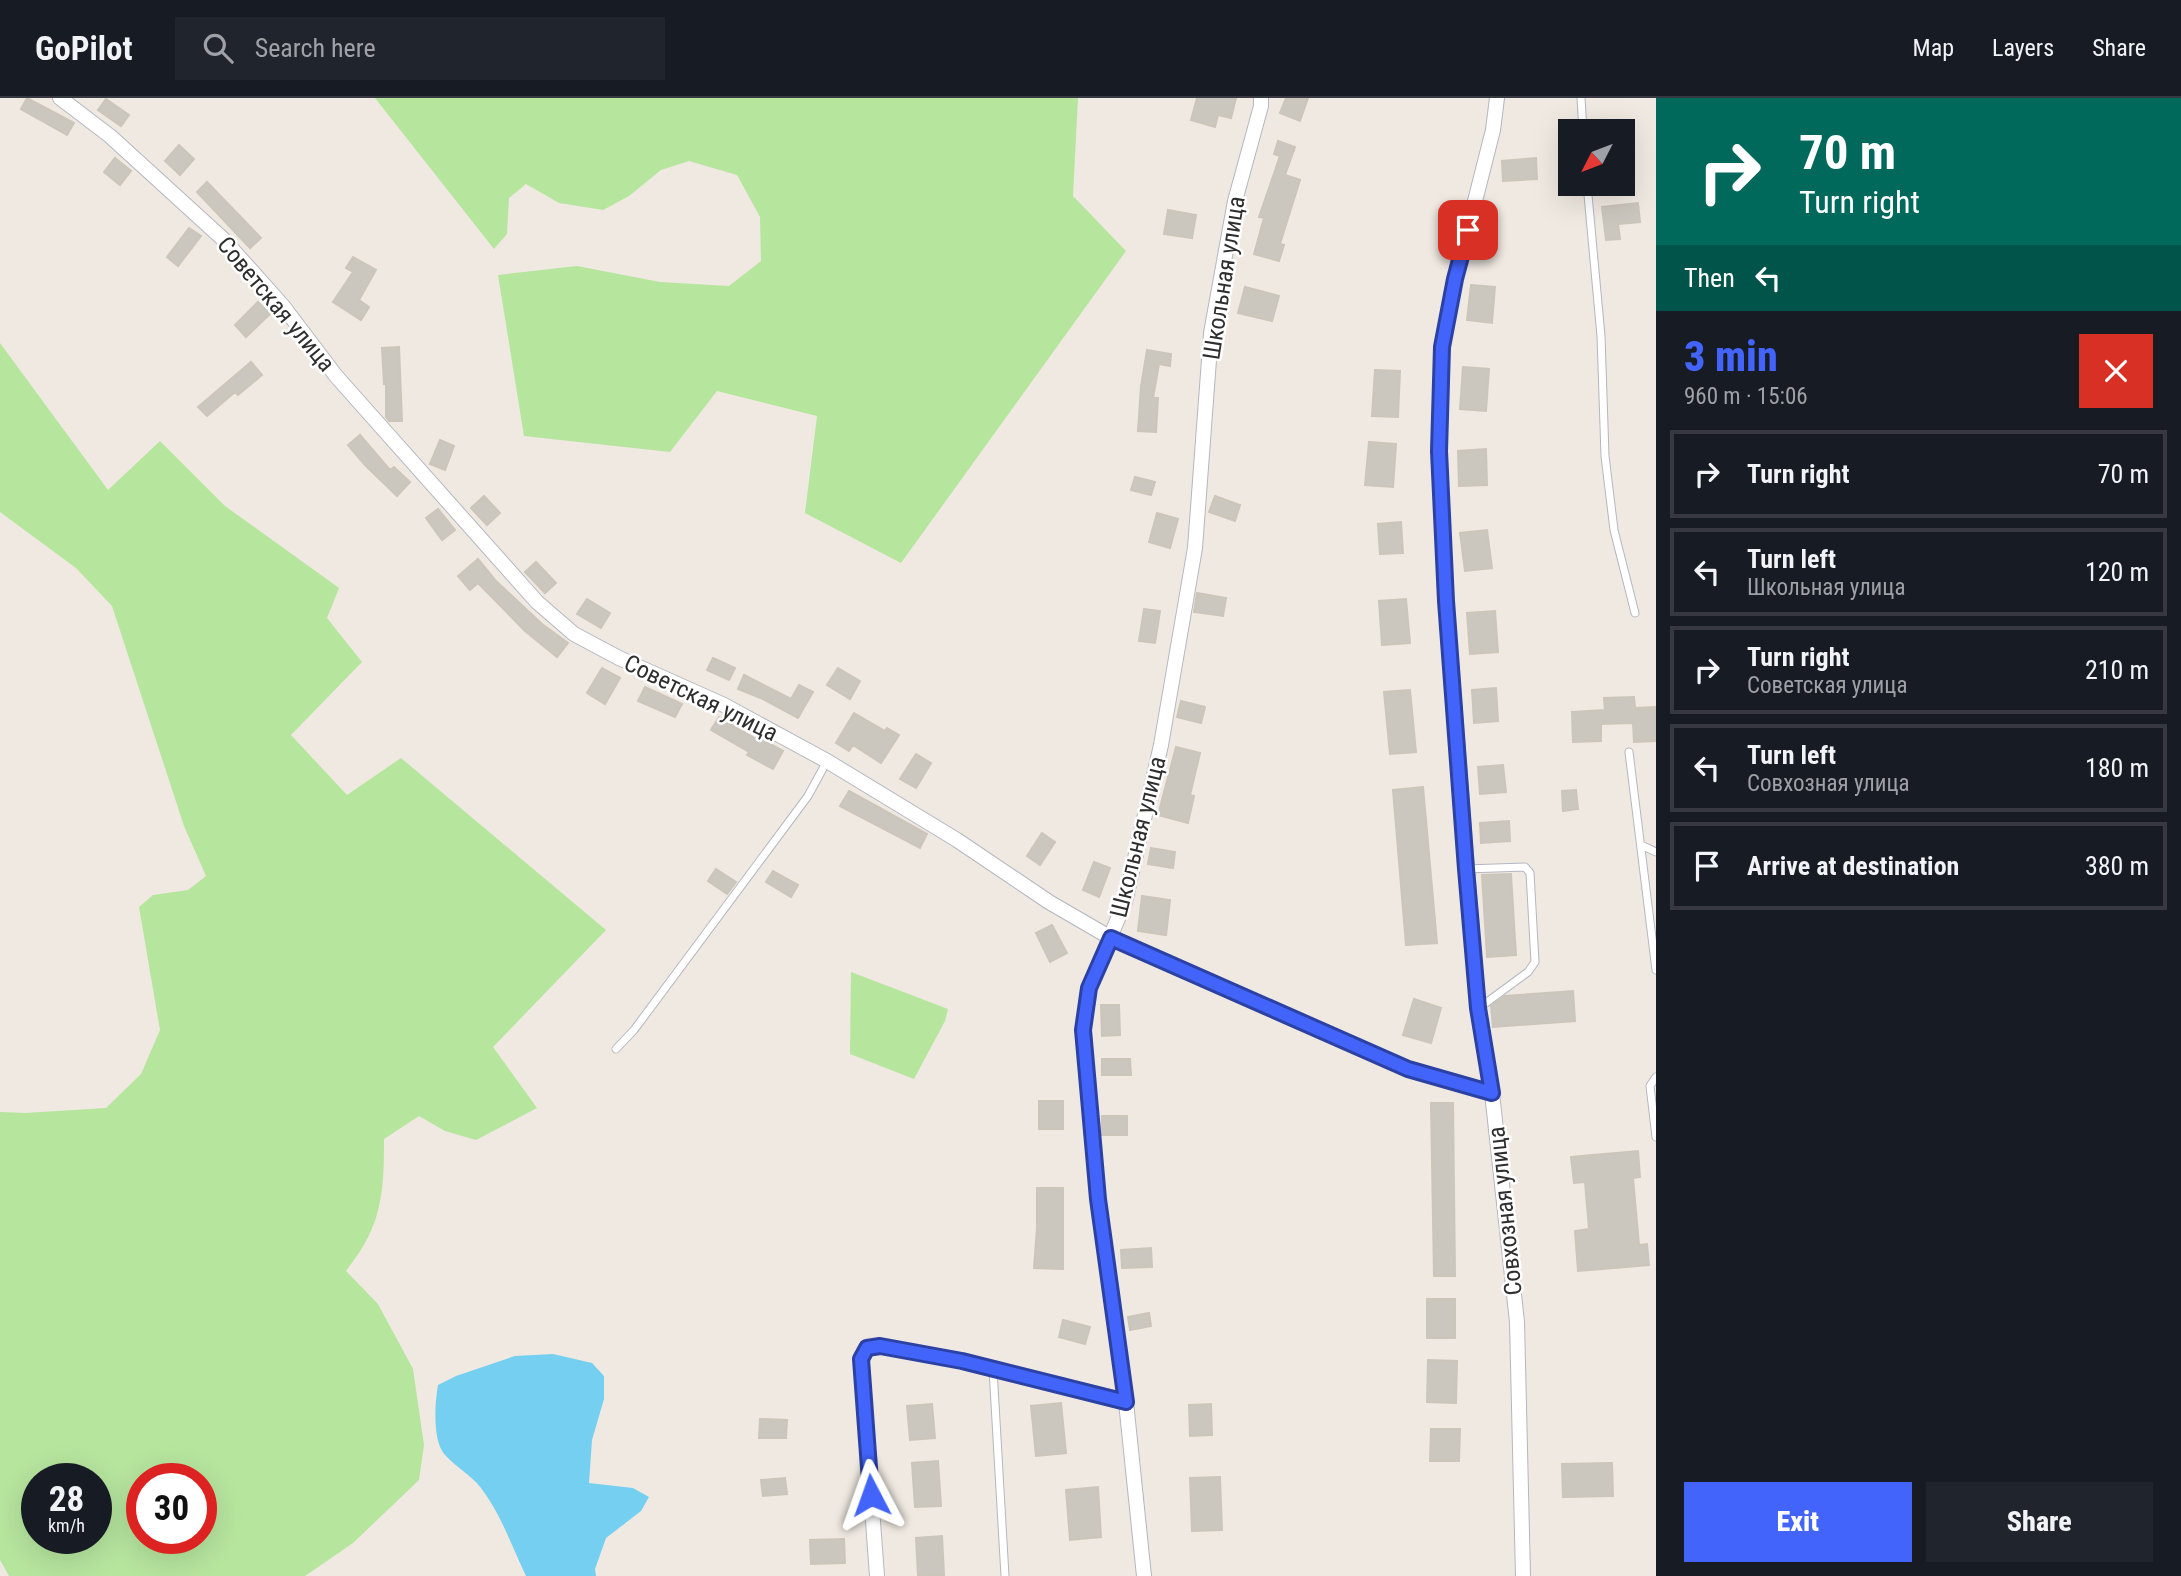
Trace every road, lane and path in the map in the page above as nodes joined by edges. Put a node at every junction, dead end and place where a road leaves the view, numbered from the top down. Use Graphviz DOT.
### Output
graph roads {
  1 [pos="60,98"];
  2 [pos="1261,98"];
  3 [pos="1497,98"];
  4 [pos="1581,98"];
  5 [pos="1582,119"];
  6 [pos="1588,196"];
  7 [pos="1634,614"];
  8 [pos="1629,752"];
  9 [pos="827,761"];
  10 [pos="1641,845"];
  11 [pos="1656,852"];
  12 [pos="1466,869"];
  13 [pos="1111,938"];
  14 [pos="1656,970"];
  15 [pos="1478,1008"];
  16 [pos="616,1049"];
  17 [pos="1656,1077"];
  18 [pos="1492,1093"];
  19 [pos="1656,1137"];
  20 [pos="993,1369"];
  21 [pos="1126,1402"];
  22 [pos="877,1576"];
  23 [pos="1005,1576"];
  24 [pos="1144,1576"];
  25 [pos="1523,1576"];
  1 -- 9 [label="street, Советская улица"];
  2 -- 13 [label="street, Школьная улица"];
  3 -- 12 [label="street, Совхозная улица"];
  4 -- 5 [label="lane"];
  6 -- 7 [label="lane"];
  8 -- 10 [label="lane"];
  9 -- 13 [label="street, Советская улица"];
  9 -- 16 [label="lane"];
  10 -- 11 [label="lane"];
  10 -- 14 [label="lane"];
  12 -- 15 [label="street, Совхозная улица"];
  12 -- 15 [label="lane"];
  13 -- 18 [label="street, Советская улица"];
  13 -- 21 [label="street, Школьная улица"];
  15 -- 18 [label="street, Совхозная улица"];
  17 -- 19 [label="lane"];
  18 -- 25 [label="street, Совхозная улица"];
  20 -- 21 [label="street"];
  20 -- 22 [label="street"];
  20 -- 23 [label="lane"];
  21 -- 24 [label="street, Школьная улица"];
}
